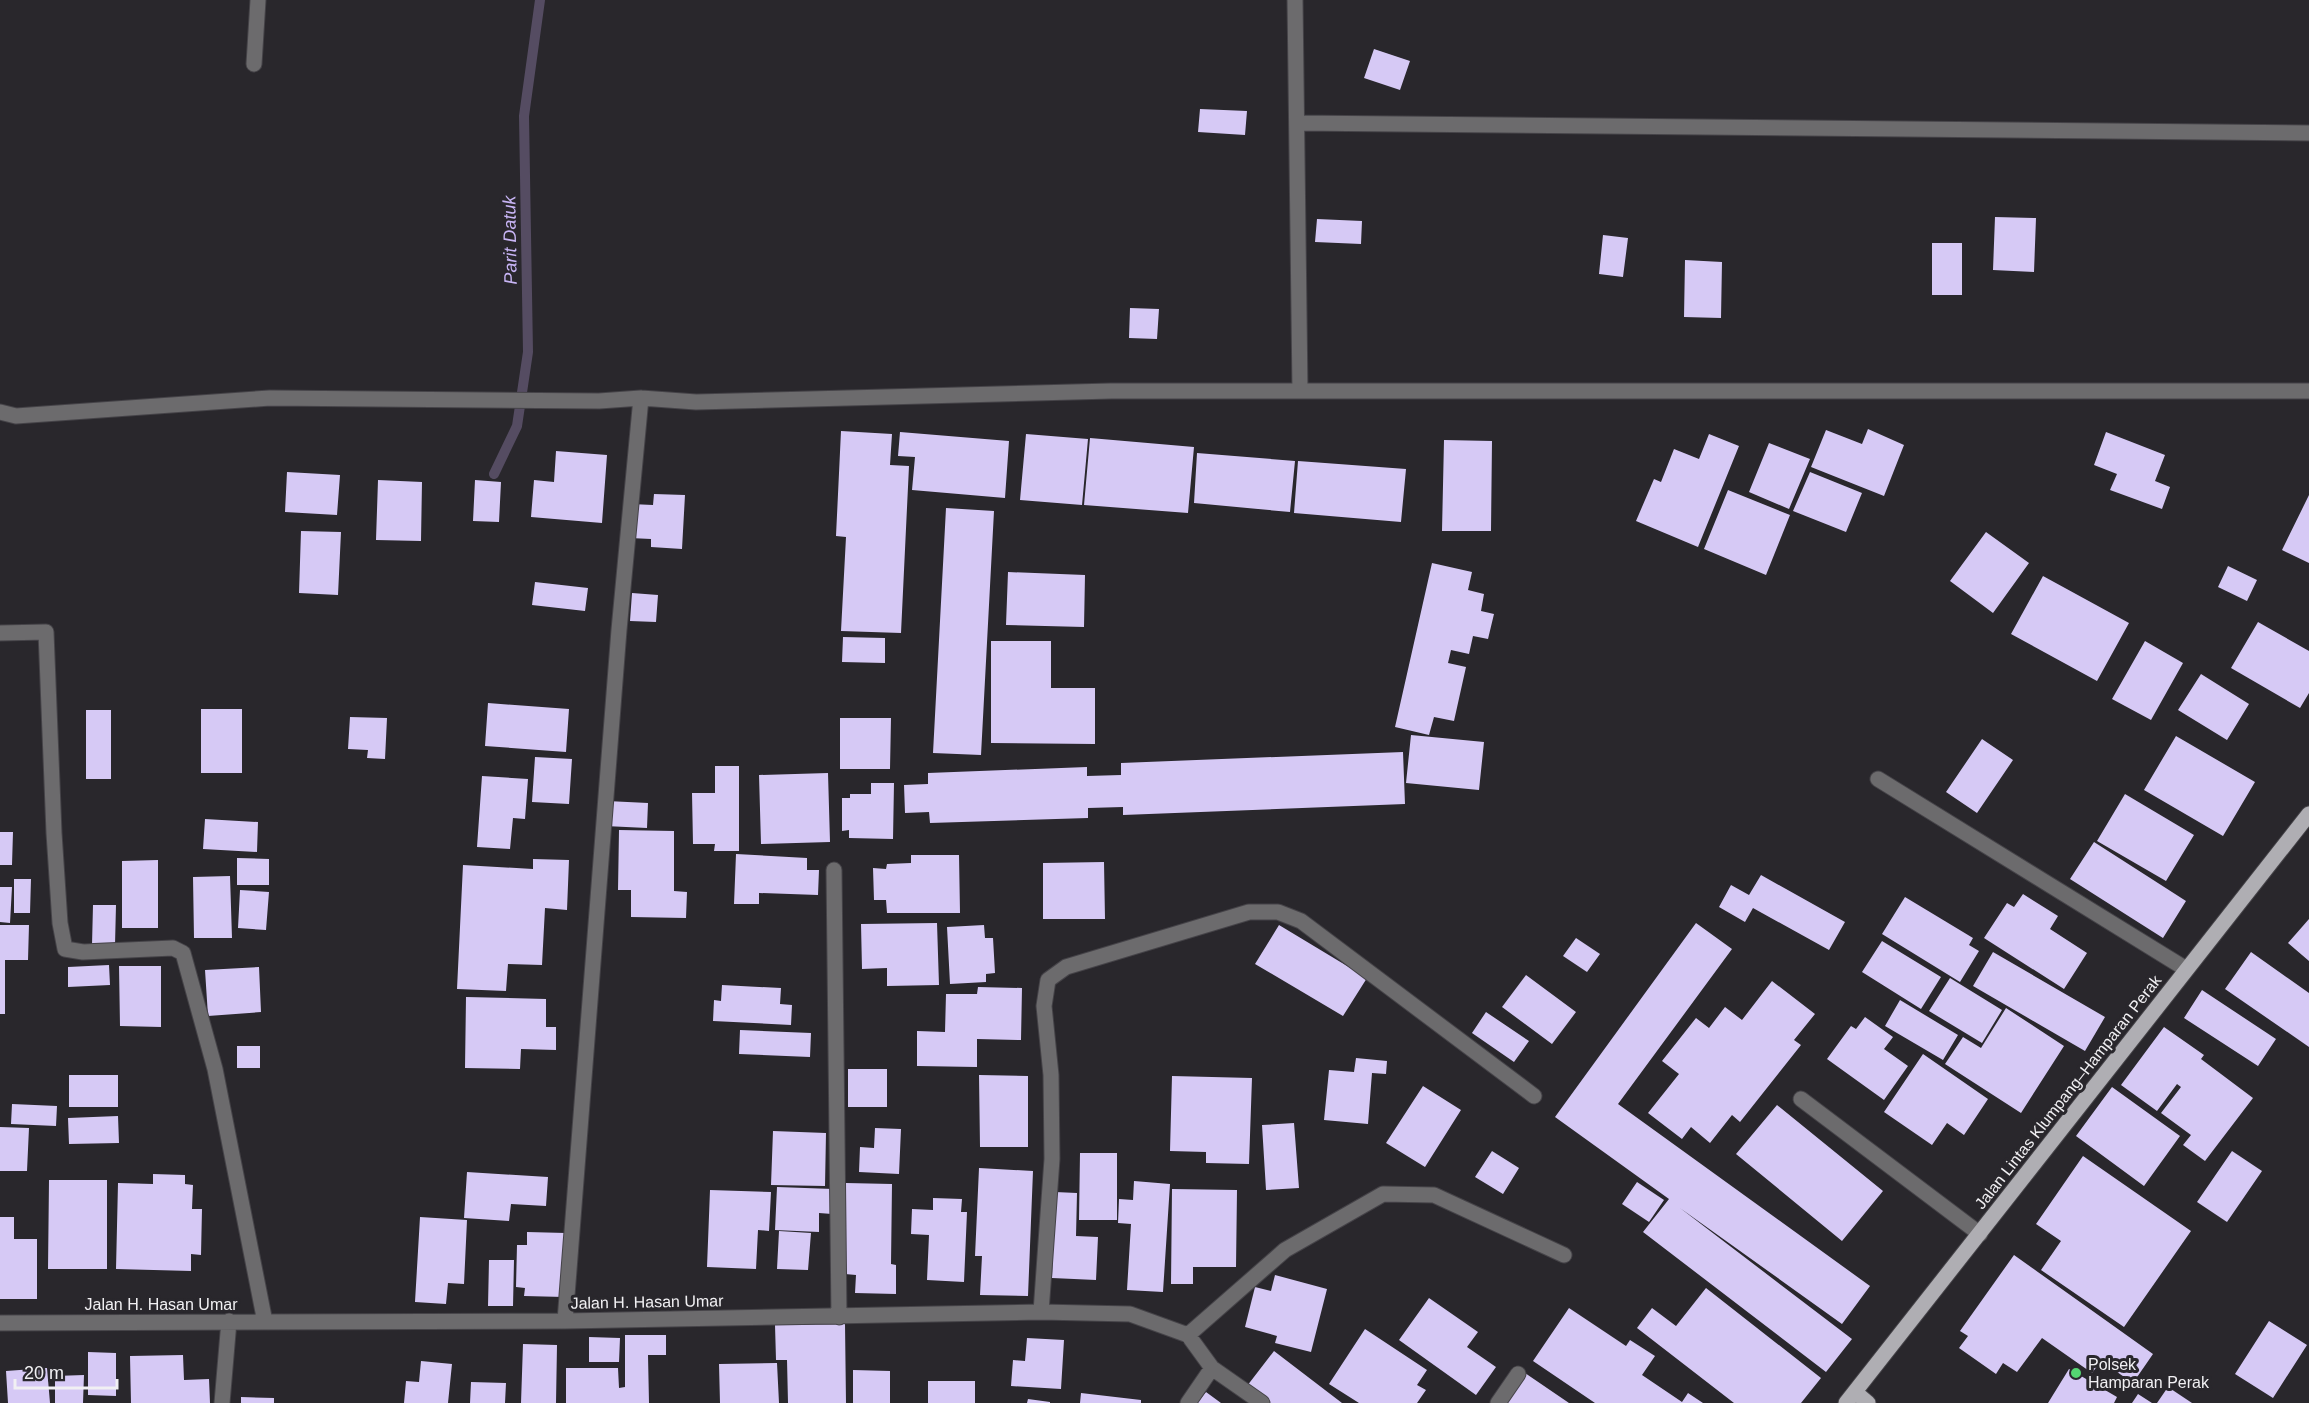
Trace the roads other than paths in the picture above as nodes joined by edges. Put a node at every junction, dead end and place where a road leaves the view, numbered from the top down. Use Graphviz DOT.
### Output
graph roads {
  1 [pos="258,0"];
  2 [pos="1295,0"];
  3 [pos="254,64"];
  4 [pos="1296,123"];
  5 [pos="2309,133"];
  6 [pos="1300,391"];
  7 [pos="2309,391"];
  8 [pos="641,398"];
  9 [pos="0,412"];
  10 [pos="0,633"];
  11 [pos="1878,779"];
  12 [pos="2309,813"];
  13 [pos="834,870"];
  14 [pos="2186,969"];
  15 [pos="1534,1095"];
  16 [pos="1801,1099"];
  17 [pos="1980,1234"];
  18 [pos="1564,1255"];
  19 [pos="1041,1312"];
  20 [pos="839,1317"];
  21 [pos="229,1321"];
  22 [pos="565,1321"];
  23 [pos="264,1322"];
  24 [pos="0,1323"];
  25 [pos="1188,1335"];
  26 [pos="1212,1368"];
  27 [pos="1518,1374"];
  28 [pos="1850,1397"];
  29 [pos="222,1403"];
  30 [pos="1188,1403"];
  31 [pos="1262,1403"];
  32 [pos="1498,1403"];
  33 [pos="1868,1403"];
  1 -- 3 [label="street"];
  2 -- 4 [label="street"];
  4 -- 5 [label="street"];
  4 -- 6 [label="street"];
  6 -- 7 [label="street"];
  6 -- 8 [label="street"];
  8 -- 9 [label="street"];
  8 -- 22 [label="street"];
  10 -- 23 [label="street"];
  11 -- 14 [label="street"];
  12 -- 14 [label="main road, Jalan Lintas Klumpang–Hamparan Perak"];
  13 -- 20 [label="street"];
  14 -- 17 [label="main road, Jalan Lintas Klumpang–Hamparan Perak"];
  15 -- 19 [label="street"];
  16 -- 17 [label="street"];
  17 -- 28 [label="main road, Jalan Lintas Klumpang–Hamparan Perak"];
  18 -- 25 [label="street"];
  19 -- 20 [label="street, Jalan H. Hasan Umar"];
  19 -- 25 [label="street, Jalan H. Hasan Umar"];
  20 -- 22 [label="street, Jalan H. Hasan Umar"];
  21 -- 23 [label="street, Jalan H. Hasan Umar"];
  21 -- 24 [label="street, Jalan H. Hasan Umar"];
  21 -- 29 [label="street"];
  22 -- 23 [label="street, Jalan H. Hasan Umar"];
  25 -- 26 [label="street"];
  26 -- 30 [label="street"];
  26 -- 31 [label="street"];
  27 -- 32 [label="street"];
  28 -- 33 [label="main road"];
}
